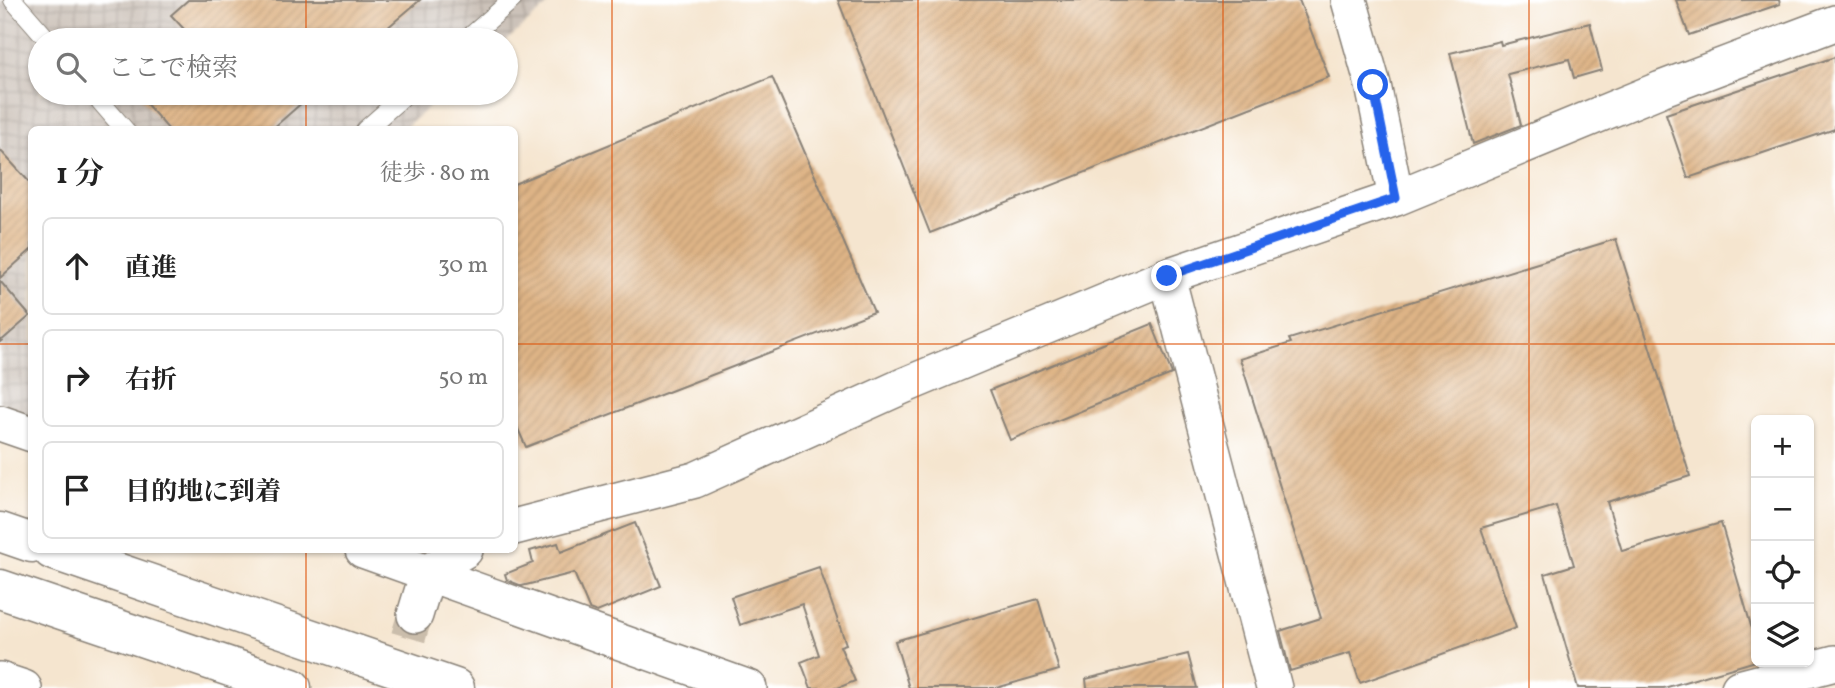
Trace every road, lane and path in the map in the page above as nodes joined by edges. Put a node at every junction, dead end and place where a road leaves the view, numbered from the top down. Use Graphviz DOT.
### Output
graph roads {
  1 [pos="13,0"];
  2 [pos="512,0"];
  3 [pos="1349,0"];
  4 [pos="1835,23"];
  5 [pos="38,28"];
  6 [pos="480,28"];
  7 [pos="103,105"];
  8 [pos="393,105"];
  9 [pos="122,126"];
  10 [pos="370,126"];
  11 [pos="1396,198"];
  12 [pos="1167,276"];
  13 [pos="0,423"];
  14 [pos="28,433"];
  15 [pos="518,526"];
  16 [pos="0,532"];
  17 [pos="28,542"];
  18 [pos="61,553"];
  19 [pos="372,553"];
  20 [pos="460,553"];
  21 [pos="428,572"];
  22 [pos="0,589"];
  23 [pos="415,615"];
  24 [pos="1835,663"];
  25 [pos="0,680"];
  26 [pos="24,688"];
  27 [pos="292,688"];
  28 [pos="455,688"];
  29 [pos="749,688"];
  30 [pos="1274,688"];
  31 [pos="1739,688"];
  1 -- 5 [label="lane"];
  2 -- 6 [label="lane"];
  3 -- 11 [label="street"];
  4 -- 11 [label="street"];
  7 -- 9 [label="lane"];
  8 -- 10 [label="lane"];
  11 -- 12 [label="street"];
  12 -- 15 [label="street"];
  12 -- 30 [label="street"];
  13 -- 14 [label="street"];
  16 -- 17 [label="highway"];
  18 -- 28 [label="highway"];
  19 -- 21 [label="street"];
  20 -- 21 [label="street"];
  21 -- 23 [label="street"];
  21 -- 29 [label="street"];
  22 -- 27 [label="highway"];
  24 -- 31 [label="street"];
  25 -- 26 [label="street"];
}
